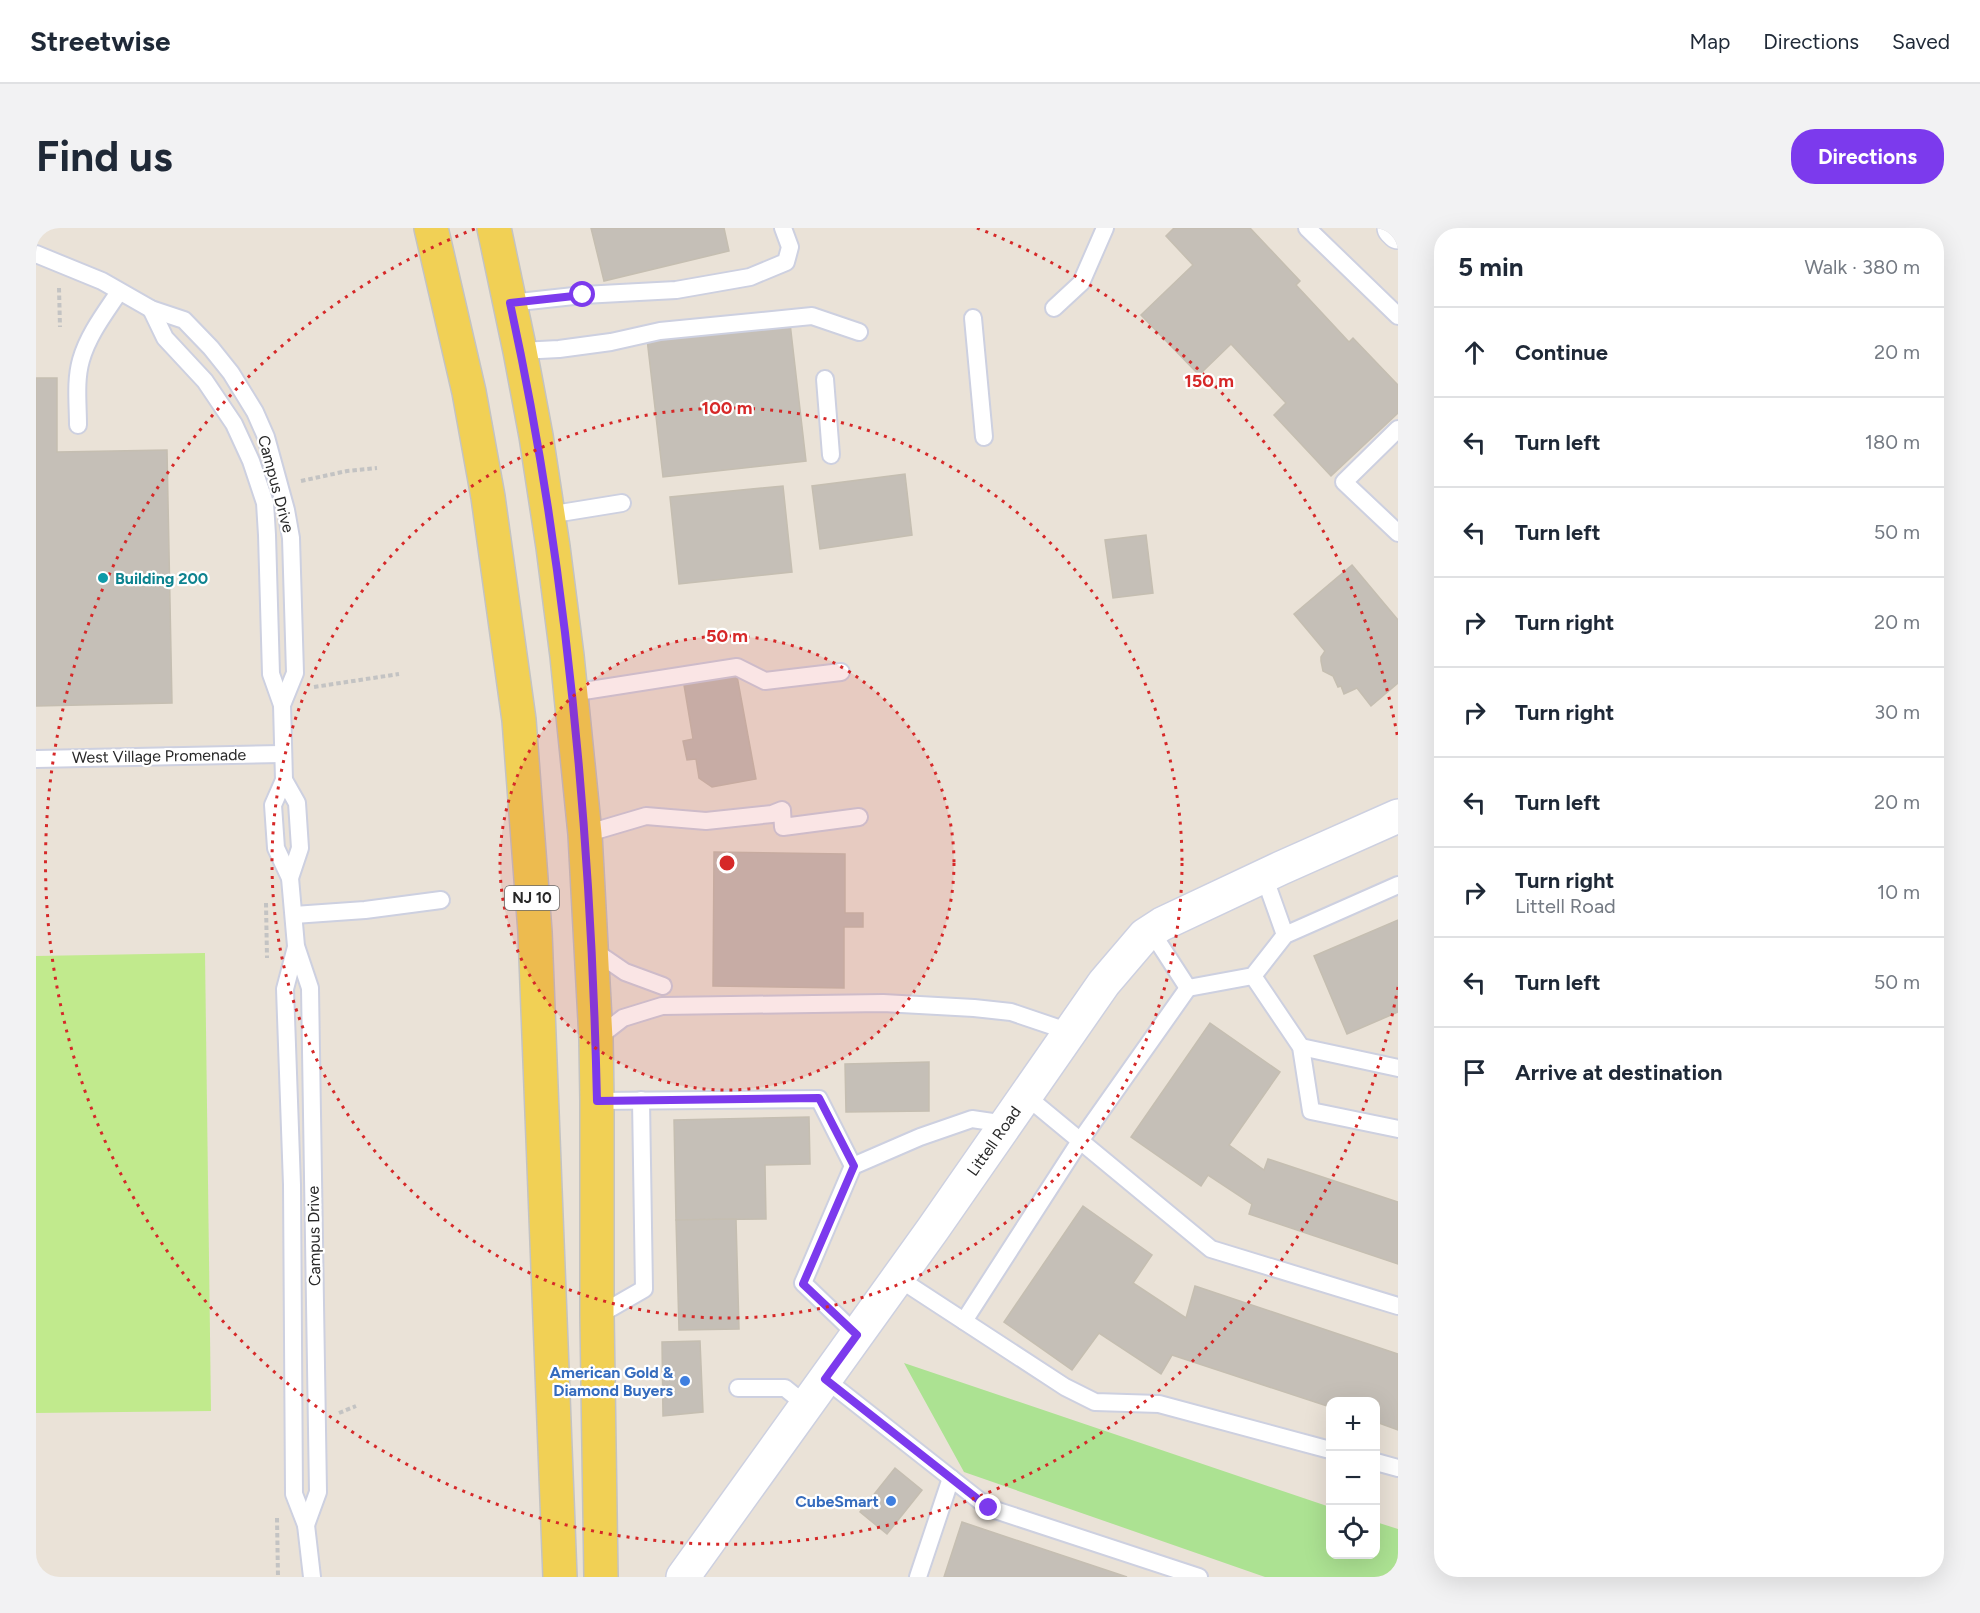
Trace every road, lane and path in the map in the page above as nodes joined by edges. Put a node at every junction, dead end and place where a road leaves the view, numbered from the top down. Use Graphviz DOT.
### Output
graph roads {
  1 [pos="431,228"];
  2 [pos="494,228"];
  3 [pos="783,228"];
  4 [pos="1105,228"];
  5 [pos="1307,228"];
  6 [pos="1394,228"];
  7 [pos="1398,232"];
  8 [pos="36,254"];
  9 [pos="59,285"];
  10 [pos="119,292"];
  11 [pos="510,303"];
  12 [pos="1054,308"];
  13 [pos="151,309"];
  14 [pos="1398,316"];
  15 [pos="973,318"];
  16 [pos="60,327"];
  17 [pos="859,332"];
  18 [pos="520,351"];
  19 [pos="825,379"];
  20 [pos="78,425"];
  21 [pos="1398,429"];
  22 [pos="984,436"];
  23 [pos="831,455"];
  24 [pos="377,468"];
  25 [pos="316,478"];
  26 [pos="622,503"];
  27 [pos="548,515"];
  28 [pos="1398,533"];
  29 [pos="841,672"];
  30 [pos="399,674"];
  31 [pos="310,687"];
  32 [pos="571,693"];
  33 [pos="282,705"];
  34 [pos="282,754"];
  35 [pos="36,759"];
  36 [pos="284,780"];
  37 [pos="1398,816"];
  38 [pos="859,817"];
  39 [pos="585,834"];
  40 [pos="1264,876"];
  41 [pos="290,878"];
  42 [pos="1398,885"];
  43 [pos="441,900"];
  44 [pos="294,915"];
  45 [pos="1151,931"];
  46 [pos="1285,935"];
  47 [pos="296,946"];
  48 [pos="590,948"];
  49 [pos="1253,976"];
  50 [pos="663,986"];
  51 [pos="1188,988"];
  52 [pos="1070,1032"];
  53 [pos="596,1039"];
  54 [pos="1301,1047"];
  55 [pos="1398,1068"];
  56 [pos="1026,1096"];
  57 [pos="641,1100"];
  58 [pos="597,1101"];
  59 [pos="1006,1124"];
  60 [pos="1398,1129"];
  61 [pos="1080,1141"];
  62 [pos="854,1166"];
  63 [pos="897,1278"];
  64 [pos="1398,1306"];
  65 [pos="597,1316"];
  66 [pos="964,1321"];
  67 [pos="857,1335"];
  68 [pos="738,1388"];
  69 [pos="815,1392"];
  70 [pos="1326,1449"];
  71 [pos="1380,1463"];
  72 [pos="1398,1468"];
  73 [pos="951,1478"];
  74 [pos="306,1525"];
  75 [pos="312,1577"];
  76 [pos="560,1577"];
  77 [pos="601,1577"];
  78 [pos="683,1577"];
  79 [pos="918,1577"];
  80 [pos="1199,1577"];
  1 -- 76 [label="main road, NJ 10"];
  2 -- 11 [label="main road"];
  3 -- 11 [label="lane"];
  4 -- 12 [label="lane"];
  5 -- 14 [label="lane"];
  6 -- 7 [label="street"];
  8 -- 10 [label="lane, Campus Drive"];
  9 -- 16 [label="path"];
  10 -- 13 [label="lane, Campus Drive"];
  10 -- 20 [label="lane"];
  11 -- 18 [label="main road"];
  13 -- 33 [label="lane, Campus Drive"];
  13 -- 33 [label="lane, Campus Drive"];
  15 -- 22 [label="lane"];
  17 -- 18 [label="lane"];
  18 -- 27 [label="main road"];
  19 -- 23 [label="lane"];
  21 -- 28 [label="lane"];
  24 -- 25 [label="path"];
  26 -- 27 [label="lane"];
  27 -- 32 [label="main road"];
  29 -- 32 [label="lane"];
  30 -- 31 [label="path"];
  32 -- 39 [label="main road"];
  33 -- 34 [label="lane, Campus Drive"];
  34 -- 35 [label="lane, West Village Promenade"];
  34 -- 36 [label="lane, Campus Drive"];
  36 -- 41 [label="lane, Campus Drive"];
  36 -- 41 [label="lane, Campus Drive"];
  37 -- 40 [label="street, Littell Road"];
  38 -- 39 [label="lane"];
  39 -- 48 [label="main road"];
  40 -- 45 [label="street, Littell Road"];
  40 -- 46 [label="lane"];
  41 -- 44 [label="lane, Campus Drive"];
  42 -- 46 [label="lane"];
  43 -- 44 [label="lane"];
  44 -- 47 [label="lane, Campus Drive"];
  45 -- 51 [label="lane"];
  45 -- 52 [label="street, Littell Road"];
  46 -- 49 [label="lane"];
  47 -- 74 [label="lane, Campus Drive"];
  47 -- 74 [label="lane, Campus Drive"];
  48 -- 50 [label="lane"];
  48 -- 53 [label="main road"];
  49 -- 51 [label="lane"];
  49 -- 54 [label="lane"];
  51 -- 61 [label="lane"];
  52 -- 53 [label="lane"];
  52 -- 56 [label="street, Littell Road"];
  53 -- 58 [label="main road"];
  54 -- 55 [label="lane"];
  54 -- 60 [label="lane"];
  56 -- 59 [label="street, Littell Road"];
  56 -- 61 [label="lane"];
  57 -- 58 [label="lane"];
  57 -- 62 [label="lane"];
  57 -- 65 [label="lane"];
  58 -- 65 [label="main road"];
  59 -- 62 [label="lane"];
  59 -- 63 [label="street, Littell Road"];
  61 -- 64 [label="lane"];
  61 -- 66 [label="lane"];
  62 -- 67 [label="lane"];
  63 -- 66 [label="lane"];
  63 -- 67 [label="street, Littell Road"];
  65 -- 77 [label="main road"];
  66 -- 70 [label="lane"];
  67 -- 69 [label="street, Littell Road"];
  68 -- 69 [label="lane"];
  69 -- 73 [label="lane"];
  69 -- 78 [label="street, Littell Road"];
  71 -- 72 [label="lane"];
  73 -- 79 [label="lane"];
  73 -- 80 [label="lane"];
  74 -- 75 [label="lane, Campus Drive"];
}
